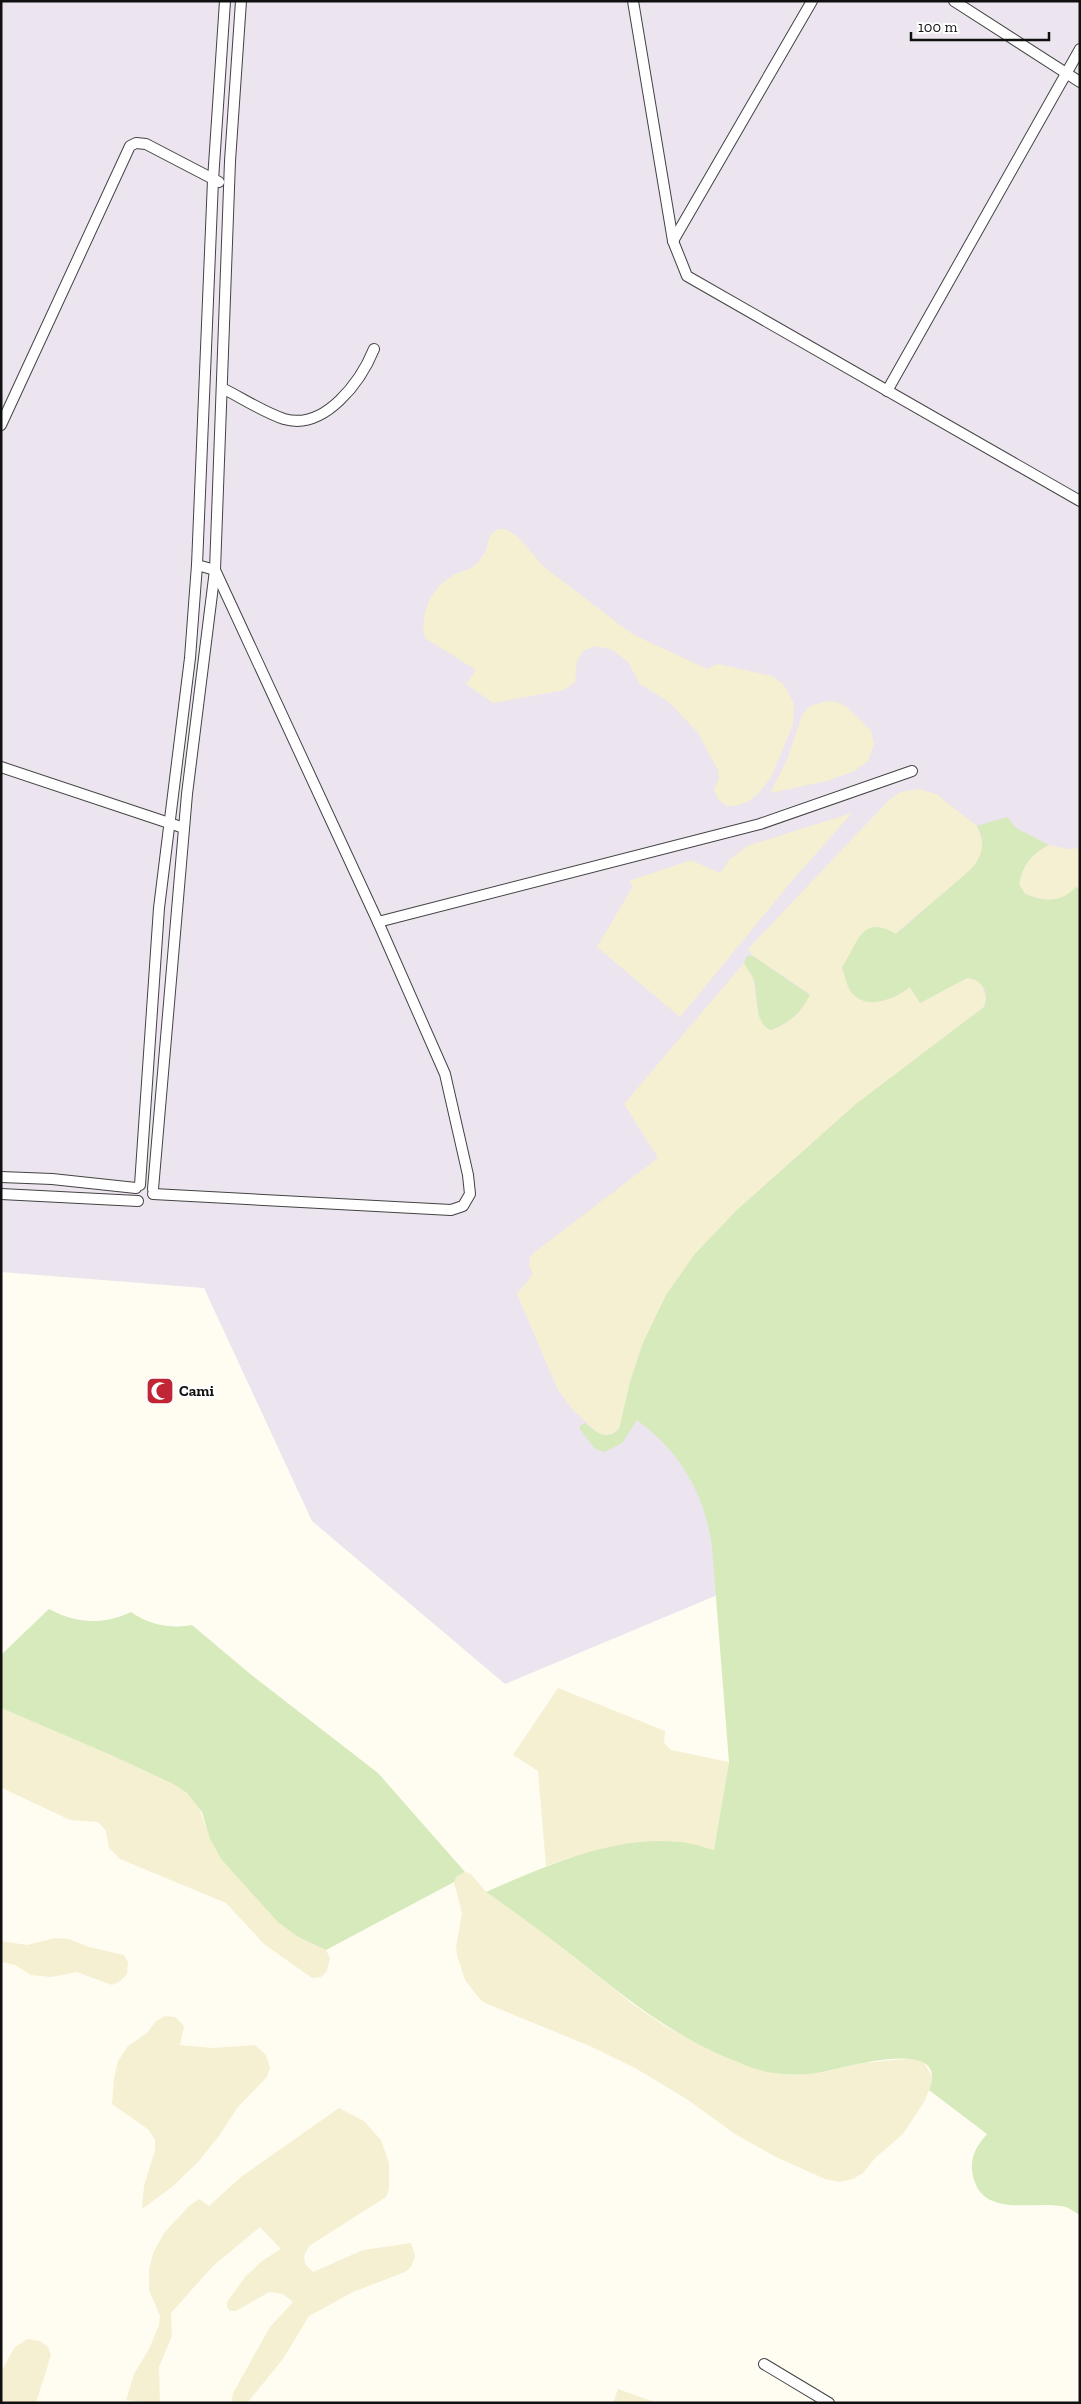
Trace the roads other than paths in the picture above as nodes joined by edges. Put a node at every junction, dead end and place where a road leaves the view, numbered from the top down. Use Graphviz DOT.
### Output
graph roads {
  1 [pos="224,1"];
  2 [pos="241,1"];
  3 [pos="633,1"];
  4 [pos="812,1"];
  5 [pos="954,1"];
  6 [pos="1080,49"];
  7 [pos="1066,73"];
  8 [pos="1080,82"];
  9 [pos="213,180"];
  10 [pos="229,186"];
  11 [pos="673,241"];
  12 [pos="374,349"];
  13 [pos="222,388"];
  14 [pos="887,391"];
  15 [pos="1,425"];
  16 [pos="1080,501"];
  17 [pos="197,565"];
  18 [pos="215,570"];
  19 [pos="1,767"];
  20 [pos="912,771"];
  21 [pos="170,824"];
  22 [pos="184,828"];
  23 [pos="378,922"];
  24 [pos="1,1177"];
  25 [pos="138,1186"];
  26 [pos="153,1192"];
  27 [pos="1,1194"];
  28 [pos="138,1201"];
  29 [pos="764,2364"];
  30 [pos="829,2403"];
  1 -- 9 [label="street"];
  2 -- 10 [label="street"];
  3 -- 11 [label="street"];
  4 -- 11 [label="street"];
  5 -- 7 [label="street"];
  6 -- 7 [label="street"];
  7 -- 8 [label="street"];
  7 -- 14 [label="street"];
  9 -- 10 [label="street"];
  9 -- 15 [label="street"];
  9 -- 17 [label="street"];
  10 -- 13 [label="street"];
  11 -- 14 [label="street"];
  12 -- 13 [label="street"];
  13 -- 18 [label="street"];
  14 -- 16 [label="street"];
  17 -- 18 [label="street"];
  17 -- 21 [label="street"];
  18 -- 22 [label="street"];
  18 -- 23 [label="street"];
  19 -- 21 [label="street"];
  20 -- 23 [label="street"];
  21 -- 22 [label="street"];
  21 -- 25 [label="street"];
  22 -- 26 [label="street"];
  23 -- 26 [label="street"];
  24 -- 25 [label="street"];
  25 -- 26 [label="street"];
  25 -- 28 [label="street"];
  26 -- 28 [label="street"];
  27 -- 28 [label="street"];
  29 -- 30 [label="street"];
}
